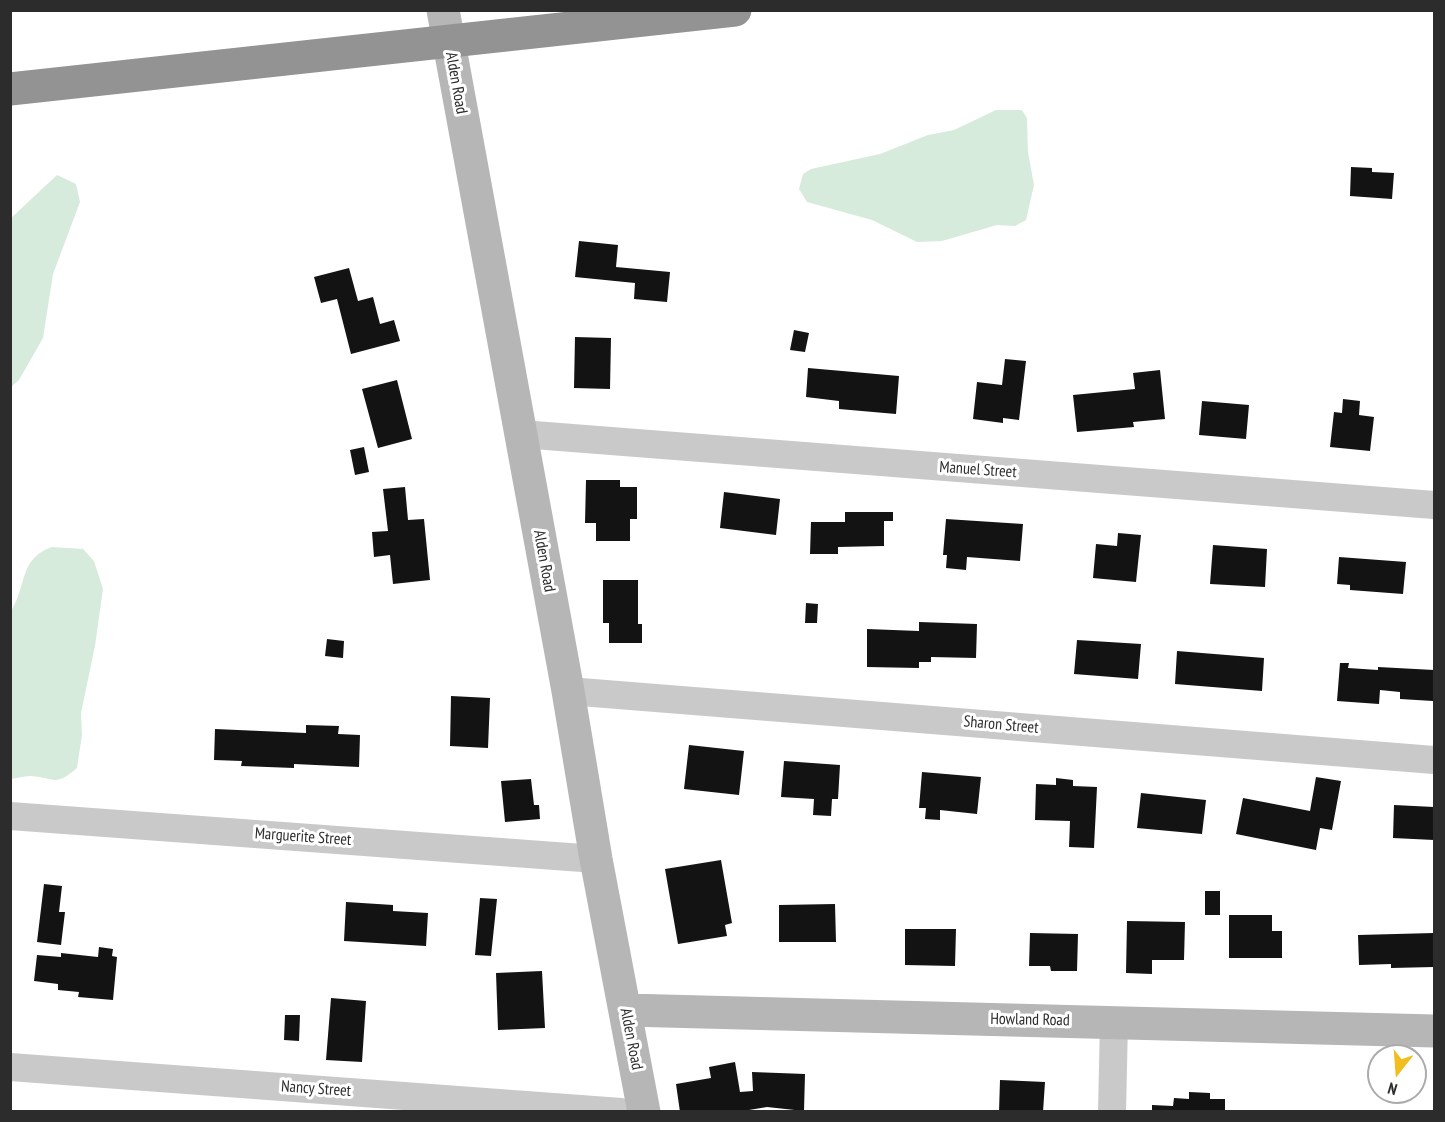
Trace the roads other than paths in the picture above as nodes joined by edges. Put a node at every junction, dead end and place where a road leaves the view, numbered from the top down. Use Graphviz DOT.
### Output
graph roads {
  1 [pos="443,10"];
  2 [pos="735,10"];
  3 [pos="10,89"];
  4 [pos="521,434"];
  5 [pos="1434,505"];
  6 [pos="568,690"];
  7 [pos="1434,760"];
  8 [pos="10,816"];
  9 [pos="596,859"];
  10 [pos="626,1010"];
  11 [pos="1114,1022"];
  12 [pos="1434,1031"];
  13 [pos="10,1067"];
  14 [pos="621,1112"];
  15 [pos="644,1112"];
  16 [pos="1112,1112"];
  1 -- 4 [label="main road, Alden Road"];
  2 -- 3 [label="highway"];
  4 -- 5 [label="street, Manuel Street"];
  4 -- 6 [label="main road, Alden Road"];
  6 -- 7 [label="street, Sharon Street"];
  6 -- 9 [label="main road, Alden Road"];
  8 -- 9 [label="street, Marguerite Street"];
  9 -- 10 [label="main road, Alden Road"];
  10 -- 11 [label="main road, Howland Road"];
  10 -- 15 [label="main road, Alden Road"];
  11 -- 12 [label="main road, Howland Road"];
  11 -- 16 [label="street"];
  13 -- 14 [label="street, Nancy Street"];
}
